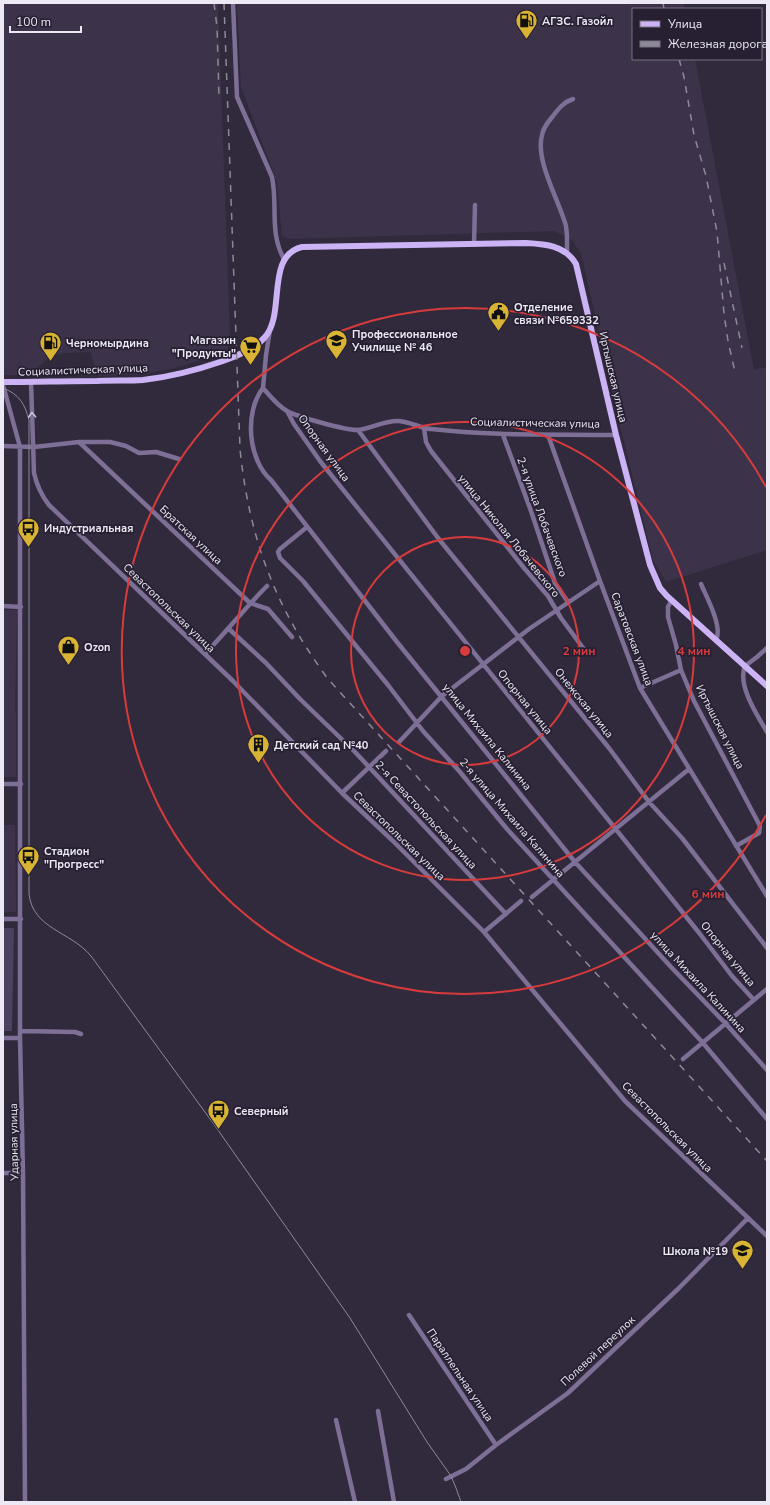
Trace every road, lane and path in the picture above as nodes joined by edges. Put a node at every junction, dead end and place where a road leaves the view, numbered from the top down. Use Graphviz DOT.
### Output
graph roads {
  1 [pos="233,3"];
  2 [pos="573,98"];
  3 [pos="475,205"];
  4 [pos="474,244"];
  5 [pos="567,253"];
  6 [pos="284,259"];
  7 [pos="270,330"];
  8 [pos="31,382"];
  9 [pos="3,384"];
  10 [pos="263,388"];
  11 [pos="288,411"];
  12 [pos="424,428"];
  13 [pos="358,430"];
  14 [pos="502,435"];
  15 [pos="548,435"];
  16 [pos="616,435"];
  17 [pos="79,442"];
  18 [pos="3,446"];
  19 [pos="20,447"];
  20 [pos="34,447"];
  21 [pos="179,459"];
  22 [pos="307,527"];
  23 [pos="600,581"];
  24 [pos="701,584"];
  25 [pos="267,586"];
  26 [pos="671,601"];
  27 [pos="568,602"];
  28 [pos="250,603"];
  29 [pos="3,606"];
  30 [pos="21,607"];
  31 [pos="556,610"];
  32 [pos="229,629"];
  33 [pos="292,636"];
  34 [pos="519,637"];
  35 [pos="716,640"];
  36 [pos="767,648"];
  37 [pos="586,652"];
  38 [pos="205,654"];
  39 [pos="483,664"];
  40 [pos="744,666"];
  41 [pos="681,670"];
  42 [pos="767,686"];
  43 [pos="640,688"];
  44 [pos="442,696"];
  45 [pos="417,723"];
  46 [pos="767,732"];
  47 [pos="399,742"];
  48 [pos="386,751"];
  49 [pos="368,767"];
  50 [pos="689,769"];
  51 [pos="3,784"];
  52 [pos="20,784"];
  53 [pos="342,793"];
  54 [pos="650,802"];
  55 [pos="615,830"];
  56 [pos="736,846"];
  57 [pos="575,862"];
  58 [pos="552,880"];
  59 [pos="767,896"];
  60 [pos="532,897"];
  61 [pos="521,901"];
  62 [pos="506,914"];
  63 [pos="3,919"];
  64 [pos="21,919"];
  65 [pos="484,932"];
  66 [pos="767,948"];
  67 [pos="767,989"];
  68 [pos="754,1000"];
  69 [pos="726,1024"];
  70 [pos="20,1030"];
  71 [pos="81,1034"];
  72 [pos="3,1038"];
  73 [pos="20,1038"];
  74 [pos="703,1043"];
  75 [pos="683,1059"];
  76 [pos="767,1070"];
  77 [pos="767,1119"];
  78 [pos="3,1173"];
  79 [pos="24,1173"];
  80 [pos="748,1218"];
  81 [pos="767,1236"];
  82 [pos="409,1315"];
  83 [pos="378,1411"];
  84 [pos="336,1420"];
  85 [pos="496,1445"];
  86 [pos="446,1479"];
  87 [pos="25,1502"];
  88 [pos="355,1502"];
  89 [pos="394,1502"];
  1 -- 6 [label="street"];
  2 -- 5 [label="street"];
  3 -- 4 [label="street"];
  4 -- 5 [label="main road"];
  4 -- 6 [label="main road"];
  5 -- 16 [label="main road, Иртышская улица"];
  6 -- 7 [label="main road"];
  7 -- 8 [label="main road, Социалистическая улица"];
  7 -- 10 [label="street"];
  8 -- 9 [label="main road, Социалистическая улица"];
  20 -- 8 [label="street, Севастопольская улица, one-way"];
  9 -- 19 [label="street, Ударная улица"];
  10 -- 11 [label="street, Социалистическая улица"];
  10 -- 22 [label="street, улица Михаила Калинина"];
  11 -- 13 [label="street, Социалистическая улица"];
  11 -- 39 [label="street, Опорная улица"];
  12 -- 13 [label="street, Социалистическая улица"];
  12 -- 14 [label="street, Социалистическая улица"];
  12 -- 31 [label="street, улица Николая Лобачевского"];
  13 -- 34 [label="street, Онежская улица"];
  14 -- 15 [label="street, Социалистическая улица"];
  14 -- 27 [label="street, 2-я улица Лобачевского"];
  15 -- 16 [label="street, Социалистическая улица"];
  15 -- 23 [label="street, Саратовская улица"];
  16 -- 26 [label="main road, Иртышская улица"];
  17 -- 20 [label="street"];
  17 -- 21 [label="street"];
  17 -- 28 [label="street, Братская улица"];
  18 -- 19 [label="street"];
  19 -- 20 [label="street"];
  19 -- 30 [label="street, Ударная улица"];
  20 -- 38 [label="street, Севастопольская улица"];
  22 -- 44 [label="street, улица Михаила Калинина"];
  22 -- 45 [label="street, 2-я улица Михаила Калинина"];
  23 -- 27 [label="street"];
  23 -- 43 [label="street, Саратовская улица"];
  24 -- 35 [label="street"];
  25 -- 28 [label="street"];
  26 -- 35 [label="main road, Иртышская улица"];
  26 -- 41 [label="street, Иртышская улица"];
  27 -- 31 [label="street"];
  28 -- 32 [label="street"];
  28 -- 33 [label="street, Братская улица"];
  29 -- 30 [label="street"];
  30 -- 52 [label="street, Ударная улица"];
  31 -- 34 [label="street"];
  31 -- 37 [label="street, улица Николая Лобачевского"];
  32 -- 38 [label="street"];
  32 -- 49 [label="street, 2-я Севастопольская улица"];
  34 -- 39 [label="street"];
  34 -- 54 [label="street, Онежская улица"];
  35 -- 40 [label="main road, Иртышская улица"];
  36 -- 40 [label="street"];
  38 -- 53 [label="street, Севастопольская улица"];
  39 -- 44 [label="street"];
  39 -- 55 [label="street, Опорная улица"];
  40 -- 42 [label="main road, Иртышская улица"];
  40 -- 46 [label="street"];
  41 -- 43 [label="street"];
  41 -- 56 [label="street, Иртышская улица"];
  43 -- 50 [label="street, Саратовская улица"];
  44 -- 45 [label="street"];
  44 -- 57 [label="street, улица Михаила Калинина"];
  45 -- 47 [label="street"];
  45 -- 58 [label="street, 2-я улица Михаила Калинина"];
  48 -- 49 [label="street"];
  49 -- 53 [label="street"];
  49 -- 62 [label="street, 2-я Севастопольская улица"];
  50 -- 54 [label="street"];
  50 -- 56 [label="street, Саратовская улица"];
  51 -- 52 [label="street"];
  52 -- 64 [label="street, Ударная улица"];
  53 -- 65 [label="street, Севастопольская улица"];
  54 -- 55 [label="street"];
  54 -- 66 [label="street, Онежская улица"];
  55 -- 57 [label="street"];
  55 -- 68 [label="street, Опорная улица"];
  56 -- 59 [label="street, Саратовская улица"];
  57 -- 58 [label="street"];
  57 -- 69 [label="street, улица Михаила Калинина"];
  58 -- 60 [label="street"];
  58 -- 74 [label="street, 2-я улица Михаила Калинина"];
  61 -- 62 [label="street"];
  62 -- 65 [label="street"];
  63 -- 64 [label="street"];
  64 -- 70 [label="street, Ударная улица"];
  65 -- 80 [label="street, Севастопольская улица"];
  67 -- 68 [label="street"];
  68 -- 69 [label="street"];
  69 -- 74 [label="street"];
  69 -- 76 [label="street, улица Михаила Калинина"];
  70 -- 71 [label="street"];
  70 -- 73 [label="street, Ударная улица"];
  72 -- 73 [label="street"];
  73 -- 79 [label="street, Ударная улица"];
  74 -- 75 [label="street"];
  74 -- 77 [label="street, 2-я улица Михаила Калинина"];
  78 -- 79 [label="street"];
  79 -- 87 [label="street, Ударная улица"];
  80 -- 81 [label="street, Севастопольская улица"];
  80 -- 85 [label="street, Полевой переулок"];
  82 -- 85 [label="street, Параллельная улица"];
  83 -- 89 [label="street"];
  84 -- 88 [label="street"];
  85 -- 86 [label="street, Полевой переулок"];
}
